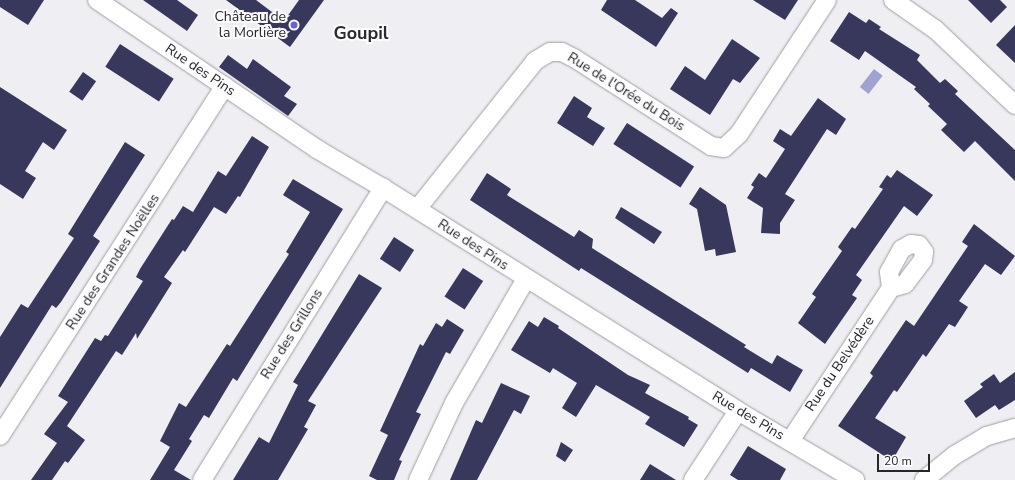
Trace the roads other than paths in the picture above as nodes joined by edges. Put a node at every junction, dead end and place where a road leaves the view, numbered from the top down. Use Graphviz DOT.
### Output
graph roads {
  1 [pos="97,0"];
  2 [pos="827,0"];
  3 [pos="893,0"];
  4 [pos="225,86"];
  5 [pos="1015,105"];
  6 [pos="382,188"];
  7 [pos="417,209"];
  8 [pos="526,279"];
  9 [pos="891,288"];
  10 [pos="738,411"];
  11 [pos="1015,428"];
  12 [pos="0,436"];
  13 [pos="790,441"];
  14 [pos="202,480"];
  15 [pos="418,480"];
  16 [pos="693,480"];
  17 [pos="855,480"];
  18 [pos="924,480"];
  1 -- 4 [label="street, Rue des Pins"];
  2 -- 7 [label="street, Rue de l'Orée du Bois"];
  3 -- 5 [label="street"];
  4 -- 6 [label="street, Rue des Pins"];
  4 -- 12 [label="street, Rue des Grandes Noëlles"];
  6 -- 7 [label="street, Rue des Pins"];
  6 -- 14 [label="street, Rue des Grillons"];
  7 -- 8 [label="street, Rue des Pins"];
  8 -- 10 [label="street, Rue des Pins"];
  8 -- 15 [label="street"];
  9 -- 13 [label="street, Rue du Belvédère"];
  10 -- 13 [label="street, Rue des Pins"];
  10 -- 16 [label="street"];
  11 -- 18 [label="street"];
  13 -- 17 [label="street, Rue des Pins"];
}
